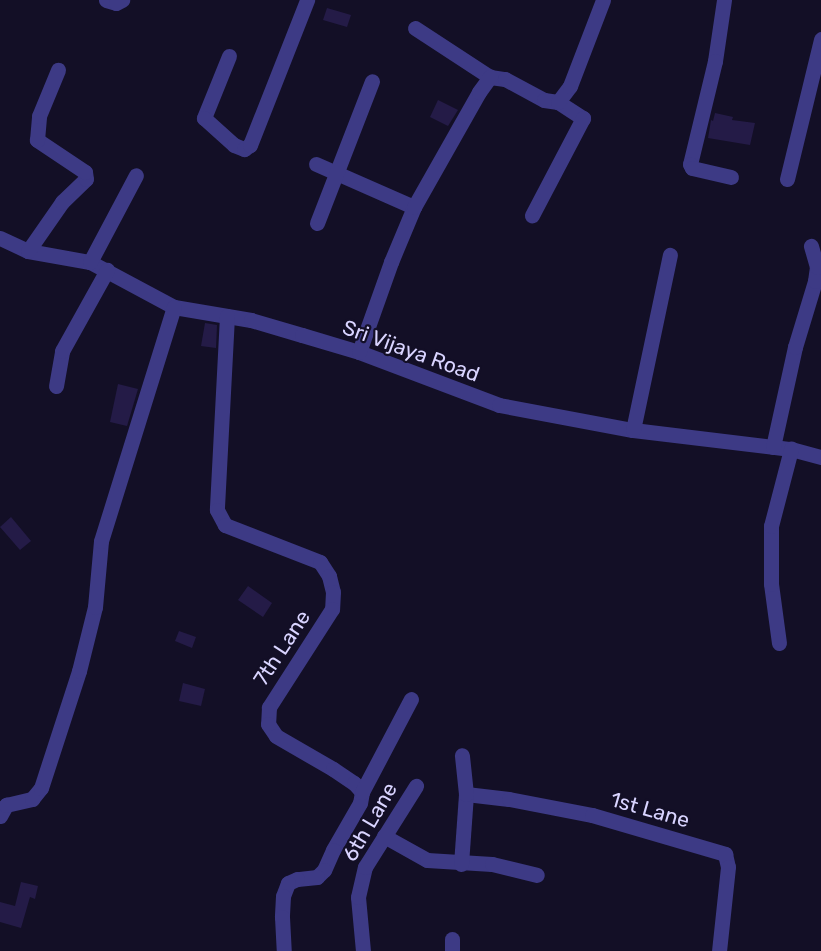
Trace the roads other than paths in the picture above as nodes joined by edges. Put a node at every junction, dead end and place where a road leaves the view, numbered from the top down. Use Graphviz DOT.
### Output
graph roads {
  1 [pos="106,0"];
  2 [pos="122,0"];
  3 [pos="307,0"];
  4 [pos="603,0"];
  5 [pos="724,0"];
  6 [pos="415,28"];
  7 [pos="821,39"];
  8 [pos="229,56"];
  9 [pos="58,70"];
  10 [pos="490,77"];
  11 [pos="372,81"];
  12 [pos="558,102"];
  13 [pos="316,164"];
  14 [pos="336,173"];
  15 [pos="136,175"];
  16 [pos="731,177"];
  17 [pos="787,178"];
  18 [pos="414,207"];
  19 [pos="532,215"];
  20 [pos="317,223"];
  21 [pos="0,238"];
  22 [pos="812,246"];
  23 [pos="28,250"];
  24 [pos="670,255"];
  25 [pos="90,262"];
  26 [pos="107,270"];
  27 [pos="174,307"];
  28 [pos="227,316"];
  29 [pos="359,352"];
  30 [pos="56,386"];
  31 [pos="633,430"];
  32 [pos="773,447"];
  33 [pos="791,449"];
  34 [pos="821,457"];
  35 [pos="778,643"];
  36 [pos="411,699"];
  37 [pos="462,755"];
  38 [pos="416,786"];
  39 [pos="362,792"];
  40 [pos="466,794"];
  41 [pos="0,816"];
  42 [pos="384,836"];
  43 [pos="461,864"];
  44 [pos="537,875"];
  45 [pos="284,951"];
  46 [pos="363,951"];
  47 [pos="719,951"];
  1 -- 2 [label="street"];
  3 -- 8 [label="street"];
  4 -- 12 [label="street"];
  5 -- 16 [label="street"];
  6 -- 10 [label="street"];
  7 -- 17 [label="street"];
  9 -- 23 [label="street"];
  10 -- 12 [label="street"];
  10 -- 18 [label="street"];
  11 -- 14 [label="street"];
  12 -- 19 [label="street"];
  13 -- 14 [label="street"];
  14 -- 18 [label="street"];
  14 -- 20 [label="street"];
  15 -- 25 [label="street"];
  18 -- 29 [label="street"];
  21 -- 23 [label="street, Sri Vijaya Road"];
  22 -- 32 [label="street"];
  23 -- 25 [label="street, Sri Vijaya Road"];
  24 -- 31 [label="street"];
  25 -- 26 [label="street, Sri Vijaya Road"];
  26 -- 27 [label="street, Sri Vijaya Road"];
  26 -- 30 [label="street"];
  27 -- 28 [label="street, Sri Vijaya Road"];
  27 -- 41 [label="street"];
  28 -- 29 [label="street, Sri Vijaya Road"];
  28 -- 39 [label="street, 7th Lane"];
  29 -- 31 [label="street, Sri Vijaya Road"];
  31 -- 32 [label="street, Sri Vijaya Road"];
  32 -- 33 [label="street, Sri Vijaya Road"];
  33 -- 34 [label="street, Sri Vijaya Road"];
  33 -- 35 [label="street"];
  36 -- 39 [label="street"];
  37 -- 40 [label="street"];
  38 -- 42 [label="street, 6th Lane"];
  39 -- 45 [label="street"];
  40 -- 43 [label="street"];
  40 -- 47 [label="street, 1st Lane"];
  42 -- 43 [label="street"];
  42 -- 46 [label="street, 6th Lane"];
  43 -- 44 [label="street"];
}
